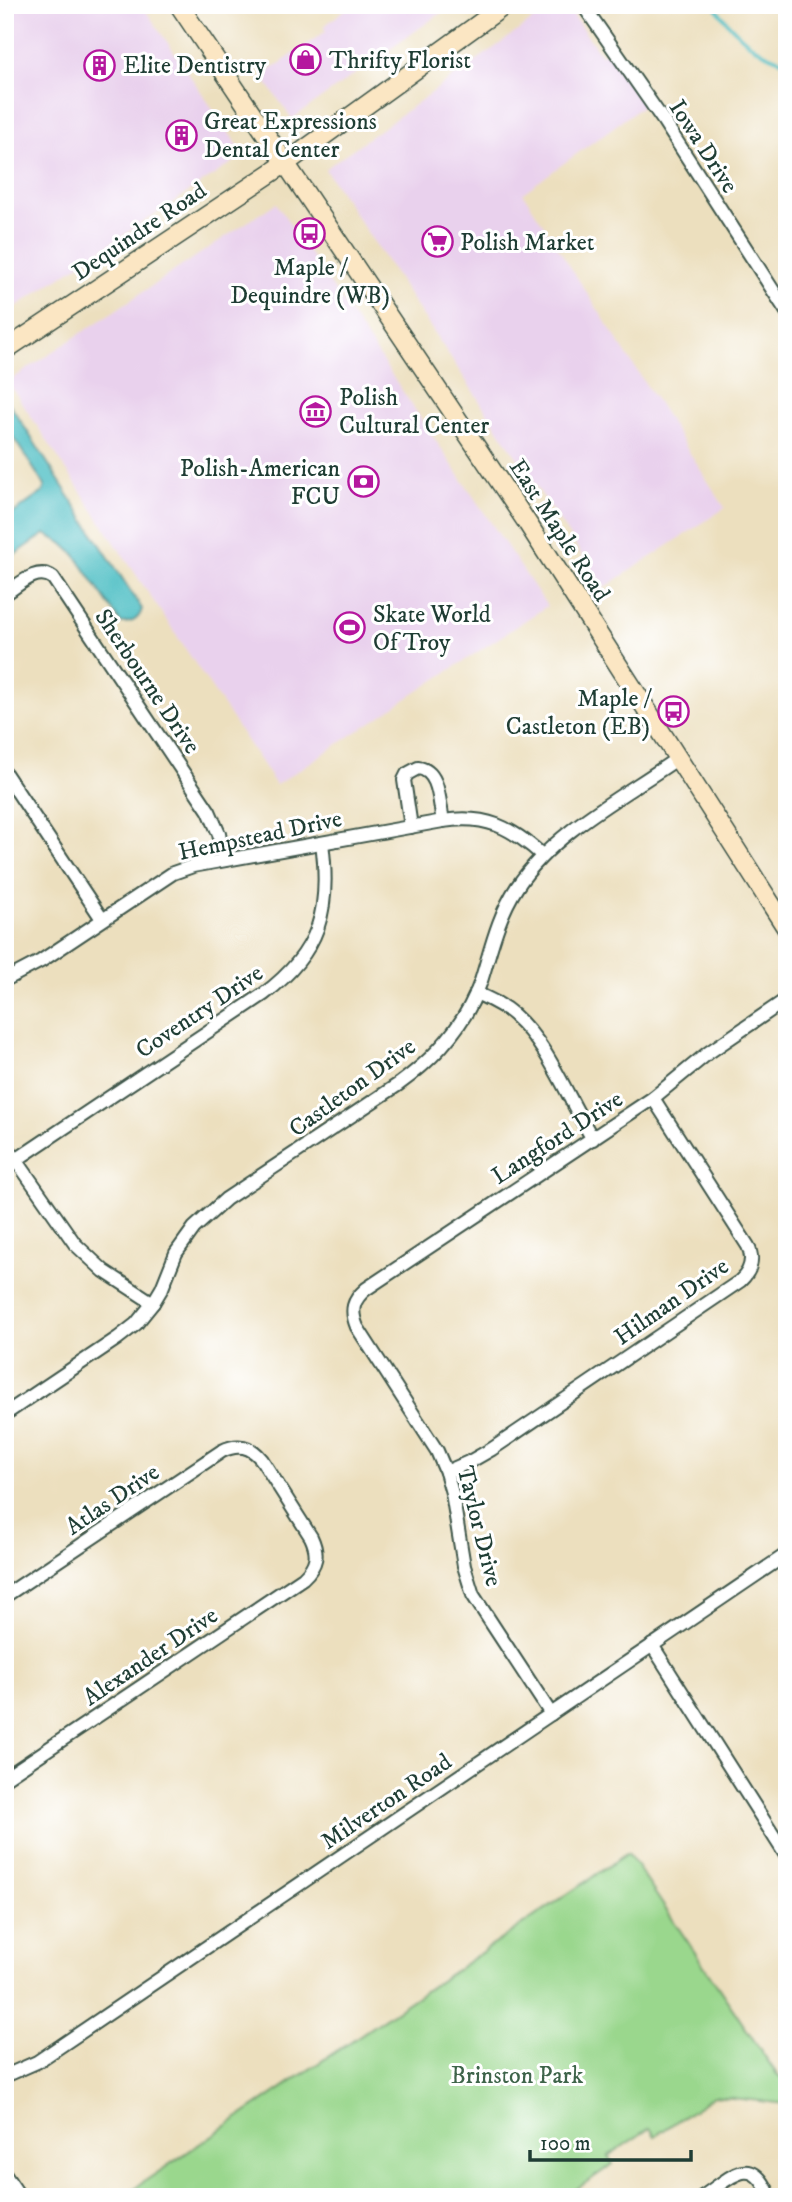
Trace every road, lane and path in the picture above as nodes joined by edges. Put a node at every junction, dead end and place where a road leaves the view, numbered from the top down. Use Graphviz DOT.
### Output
graph roads {
  1 [pos="179,5"];
  2 [pos="505,5"];
  3 [pos="583,5"];
  4 [pos="286,163"];
  5 [pos="787,312"];
  6 [pos="5,350"];
  7 [pos="5,594"];
  8 [pos="678,758"];
  9 [pos="5,773"];
  10 [pos="443,821"];
  11 [pos="411,827"];
  12 [pos="322,843"];
  13 [pos="542,855"];
  14 [pos="224,860"];
  15 [pos="102,919"];
  16 [pos="787,929"];
  17 [pos="5,981"];
  18 [pos="476,993"];
  19 [pos="787,999"];
  20 [pos="653,1098"];
  21 [pos="593,1139"];
  22 [pos="5,1144"];
  23 [pos="16,1160"];
  24 [pos="153,1303"];
  25 [pos="352,1310"];
  26 [pos="5,1414"];
  27 [pos="245,1447"];
  28 [pos="446,1472"];
  29 [pos="787,1554"];
  30 [pos="5,1596"];
  31 [pos="652,1645"];
  32 [pos="551,1714"];
  33 [pos="5,1778"];
  34 [pos="787,1857"];
  35 [pos="5,2076"];
  36 [pos="5,2175"];
  37 [pos="20,2197"];
  38 [pos="702,2197"];
  39 [pos="770,2197"];
  1 -- 4 [label="main road, East Maple Road"];
  2 -- 4 [label="main road, Dequindre Road"];
  3 -- 5 [label="street, Iowa Drive"];
  4 -- 6 [label="main road, Dequindre Road"];
  4 -- 8 [label="main road, East Maple Road"];
  7 -- 14 [label="street, Sherbourne Drive"];
  8 -- 13 [label="street, Castleton Drive"];
  8 -- 16 [label="main road, East Maple Road"];
  9 -- 15 [label="street"];
  10 -- 11 [label="street, Hempstead Drive"];
  10 -- 11 [label="street"];
  10 -- 13 [label="street, Hempstead Drive"];
  11 -- 12 [label="street, Hempstead Drive"];
  12 -- 14 [label="street, Hempstead Drive"];
  12 -- 23 [label="street, Coventry Drive"];
  13 -- 18 [label="street, Castleton Drive"];
  14 -- 15 [label="street, Hempstead Drive"];
  15 -- 17 [label="street, Hempstead Drive"];
  18 -- 21 [label="street"];
  18 -- 24 [label="street, Castleton Drive"];
  19 -- 20 [label="street, Langford Drive"];
  20 -- 21 [label="street, Langford Drive"];
  20 -- 28 [label="street, Hilman Drive"];
  21 -- 25 [label="street, Langford Drive"];
  22 -- 23 [label="street"];
  23 -- 24 [label="street"];
  24 -- 26 [label="street, Castleton Drive"];
  25 -- 28 [label="street, Taylor Drive"];
  27 -- 30 [label="street, Atlas Drive"];
  27 -- 33 [label="street, Alexander Drive"];
  28 -- 32 [label="street, Taylor Drive"];
  29 -- 31 [label="street, Milverton Road"];
  31 -- 32 [label="street, Milverton Road"];
  31 -- 34 [label="street"];
  32 -- 35 [label="street, Milverton Road"];
  36 -- 37 [label="street"];
  38 -- 39 [label="street"];
}
